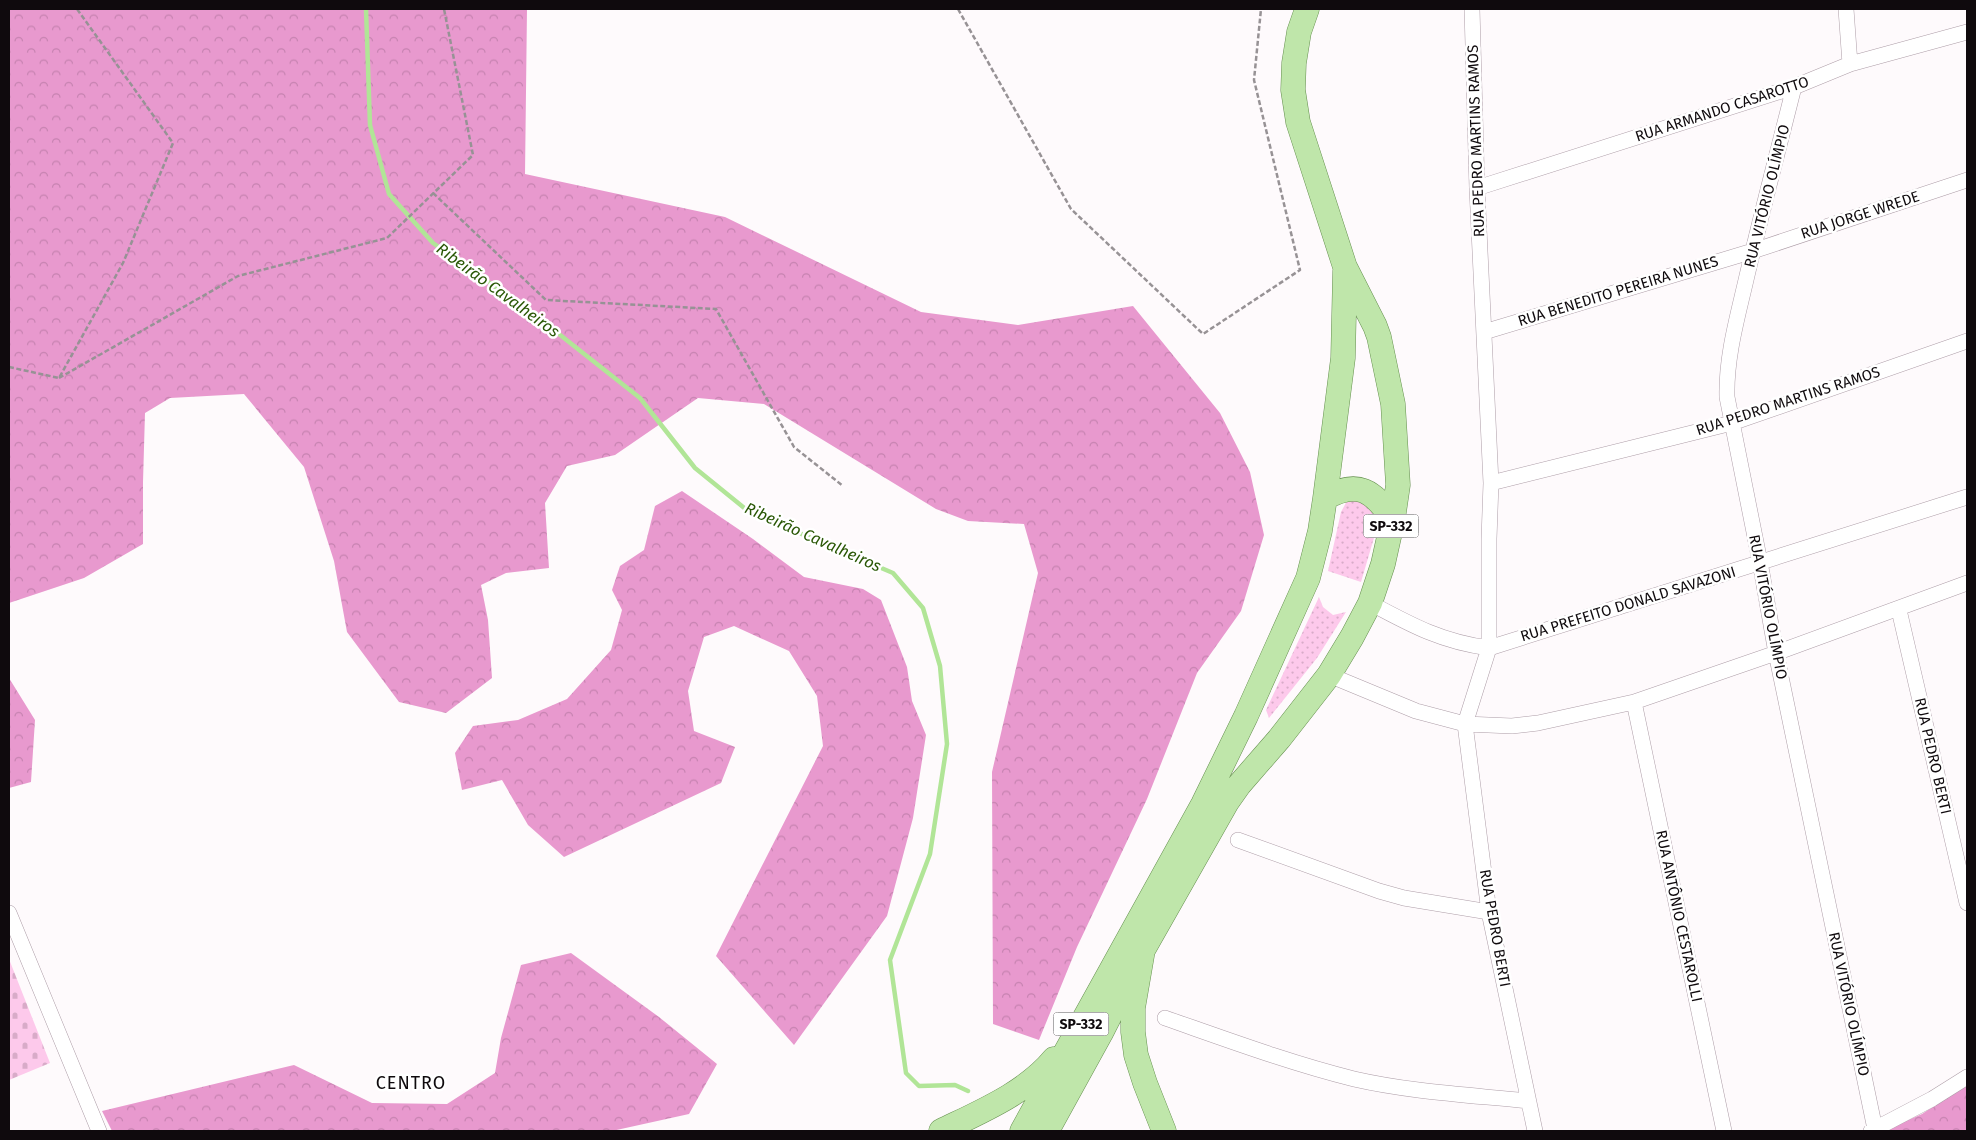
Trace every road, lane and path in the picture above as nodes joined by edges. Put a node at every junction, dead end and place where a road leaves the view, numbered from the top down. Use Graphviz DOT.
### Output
graph roads {
  1 [pos="77,9"];
  2 [pos="444,9"];
  3 [pos="958,9"];
  4 [pos="1261,9"];
  5 [pos="1307,9"];
  6 [pos="1472,9"];
  7 [pos="1846,9"];
  8 [pos="1967,32"];
  9 [pos="1850,64"];
  10 [pos="1794,87"];
  11 [pos="1967,180"];
  12 [pos="1477,188"];
  13 [pos="433,193"];
  14 [pos="1753,251"];
  15 [pos="1345,267"];
  16 [pos="1484,332"];
  17 [pos="1967,340"];
  18 [pos="9,367"];
  19 [pos="58,378"];
  20 [pos="1732,423"];
  21 [pos="1491,483"];
  22 [pos="843,486"];
  23 [pos="1967,497"];
  24 [pos="1325,498"];
  25 [pos="1393,518"];
  26 [pos="1760,562"];
  27 [pos="1967,584"];
  28 [pos="1370,603"];
  29 [pos="1900,610"];
  30 [pos="1488,648"];
  31 [pos="1776,654"];
  32 [pos="1329,675"];
  33 [pos="1634,702"];
  34 [pos="1465,724"];
  35 [pos="1238,840"];
  36 [pos="1967,902"];
  37 [pos="1490,912"];
  38 [pos="9,913"];
  39 [pos="1137,942"];
  40 [pos="1165,1018"];
  41 [pos="1076,1033"];
  42 [pos="1967,1077"];
  43 [pos="1528,1101"];
  44 [pos="1034,1126"];
  45 [pos="1873,1130"];
  46 [pos="99,1131"];
  47 [pos="941,1131"];
  48 [pos="1164,1131"];
  49 [pos="1535,1131"];
  50 [pos="1724,1131"];
  1 -- 19 [label="path"];
  2 -- 13 [label="path"];
  3 -- 4 [label="path"];
  5 -- 15 [label="main road, SP-332"];
  6 -- 12 [label="street, RUA PEDRO MARTINS RAMOS"];
  7 -- 9 [label="street"];
  8 -- 9 [label="street, RUA ARMANDO CASAROTTO"];
  9 -- 10 [label="street, RUA ARMANDO CASAROTTO"];
  10 -- 12 [label="street, RUA ARMANDO CASAROTTO"];
  10 -- 14 [label="street, RUA VITÓRIO OLÍMPIO"];
  11 -- 14 [label="street, RUA JORGE WREDE"];
  12 -- 16 [label="street, RUA PEDRO MARTINS RAMOS"];
  13 -- 19 [label="path"];
  13 -- 22 [label="path"];
  14 -- 16 [label="street, RUA BENEDITO PEREIRA NUNES"];
  14 -- 20 [label="street, RUA VITÓRIO OLÍMPIO"];
  15 -- 24 [label="main road, SP-332"];
  15 -- 25 [label="main road, SP-332"];
  16 -- 21 [label="street, RUA PEDRO MARTINS RAMOS"];
  17 -- 20 [label="street, RUA PEDRO MARTINS RAMOS"];
  18 -- 19 [label="path"];
  20 -- 21 [label="street, RUA PEDRO MARTINS RAMOS"];
  20 -- 26 [label="street, RUA VITÓRIO OLÍMPIO"];
  21 -- 30 [label="street, RUA PEDRO MARTINS RAMOS"];
  23 -- 26 [label="street, RUA PREFEITO DONALD SAVAZONI"];
  24 -- 25 [label="main road, SP-332"];
  24 -- 39 [label="main road, SP-332"];
  25 -- 28 [label="main road, SP-332"];
  26 -- 30 [label="street, RUA PREFEITO DONALD SAVAZONI"];
  26 -- 31 [label="street, RUA VITÓRIO OLÍMPIO"];
  27 -- 29 [label="street"];
  28 -- 30 [label="street"];
  28 -- 32 [label="main road, SP-332"];
  29 -- 31 [label="street"];
  29 -- 36 [label="street, RUA PEDRO BERTI"];
  30 -- 34 [label="street, RUA PEDRO MARTINS RAMOS"];
  31 -- 33 [label="street"];
  31 -- 45 [label="street, RUA VITÓRIO OLÍMPIO"];
  32 -- 34 [label="street"];
  32 -- 39 [label="main road, SP-332"];
  33 -- 34 [label="street"];
  33 -- 50 [label="street, RUA ANTÔNIO CESTAROLLI"];
  34 -- 37 [label="street, RUA PEDRO BERTI"];
  35 -- 37 [label="street"];
  37 -- 43 [label="street, RUA PEDRO BERTI"];
  38 -- 46 [label="street"];
  39 -- 41 [label="main road, SP-332"];
  39 -- 44 [label="main road, SP-332"];
  39 -- 48 [label="main road"];
  40 -- 43 [label="street"];
  41 -- 44 [label="main road, SP-332"];
  41 -- 47 [label="main road"];
  42 -- 45 [label="street"];
  43 -- 49 [label="street, RUA PEDRO BERTI"];
}
